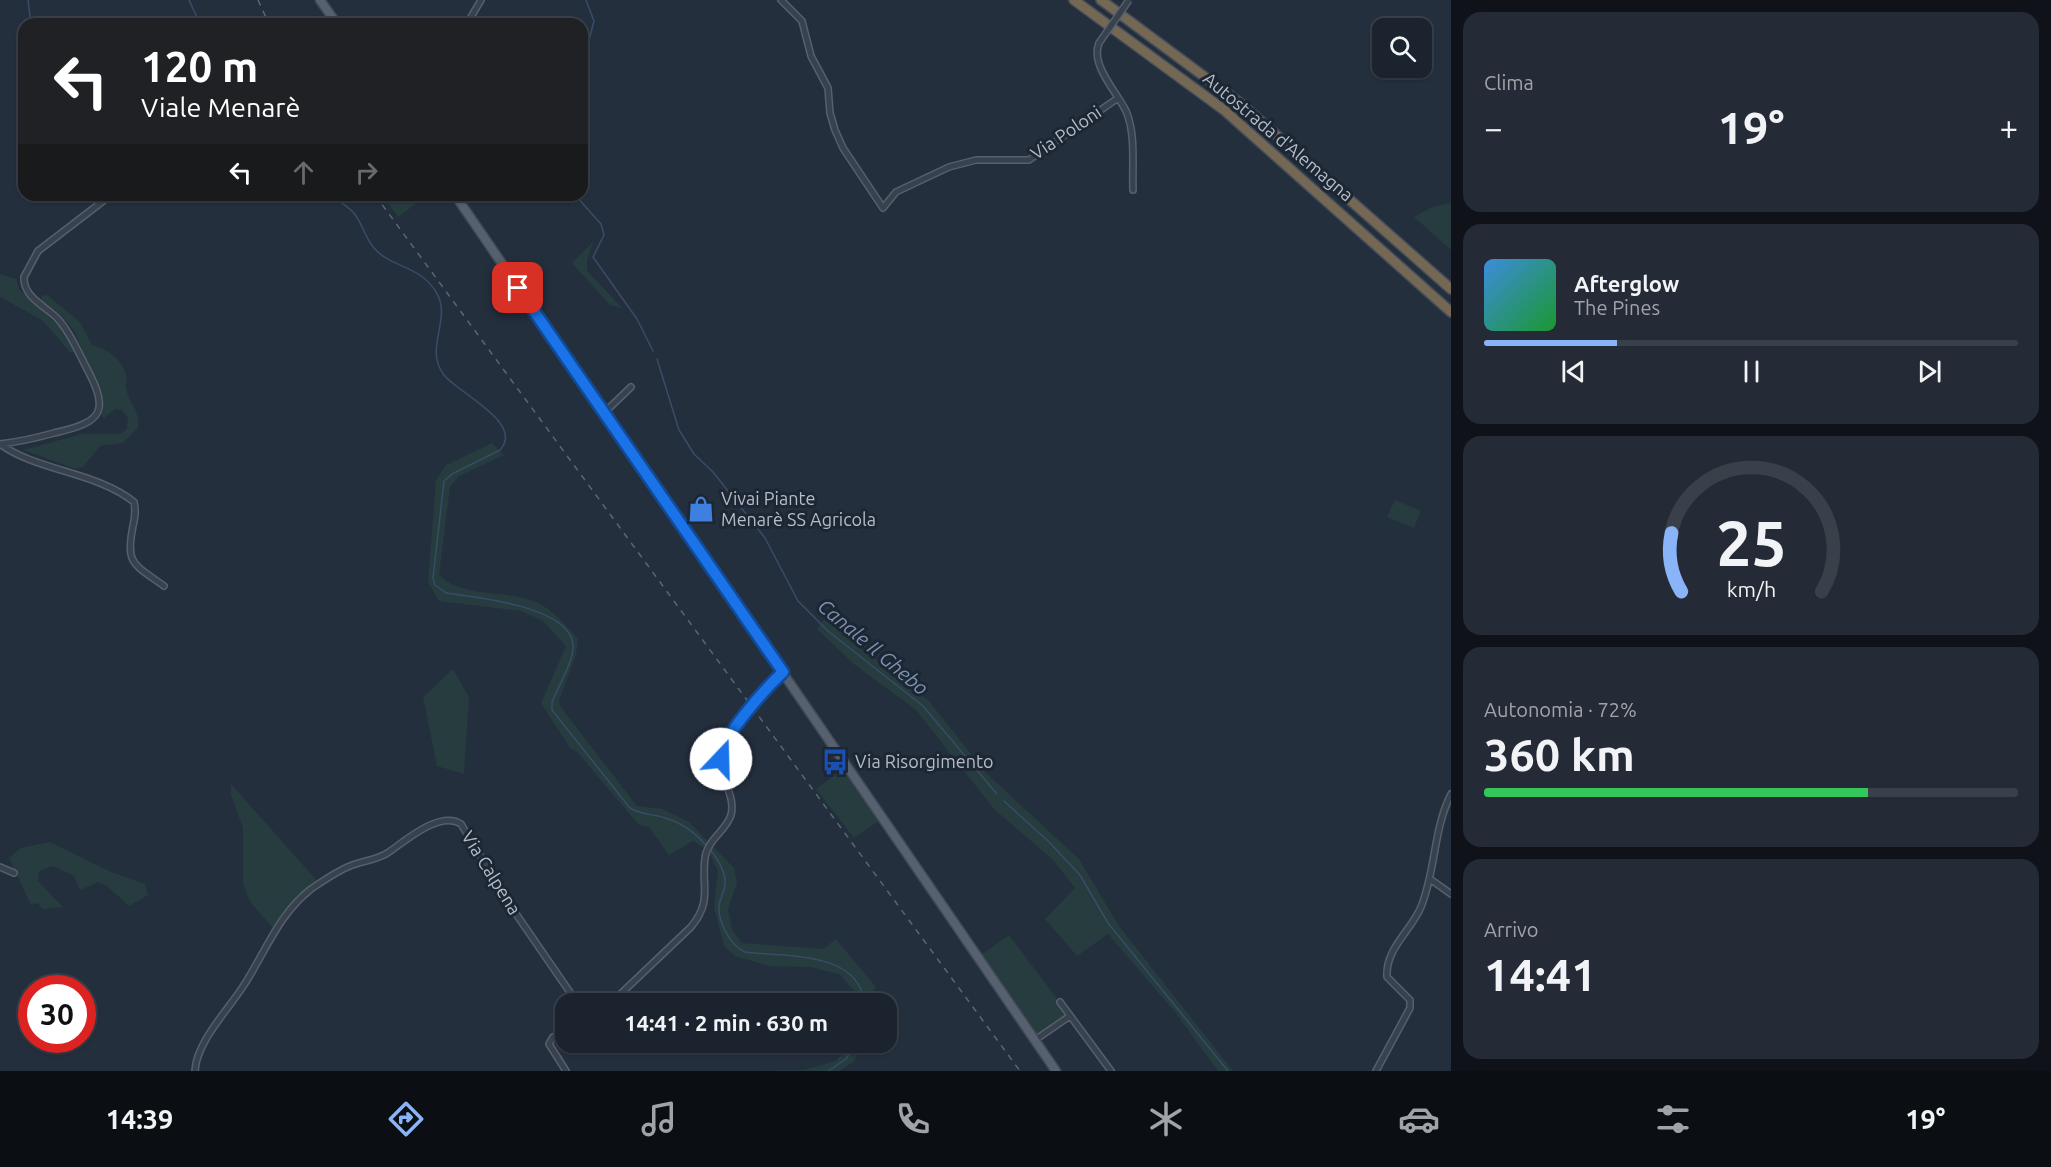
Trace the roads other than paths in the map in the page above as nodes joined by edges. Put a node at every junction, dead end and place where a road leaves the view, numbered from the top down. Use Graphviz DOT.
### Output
graph roads {
  1 [pos="320,0"];
  2 [pos="481,0"];
  3 [pos="781,0"];
  4 [pos="1074,0"];
  5 [pos="1101,0"];
  6 [pos="1129,0"];
  7 [pos="333,18"];
  8 [pos="470,18"];
  9 [pos="1118,98"];
  10 [pos="1133,190"];
  11 [pos="103,201"];
  12 [pos="458,201"];
  13 [pos="1451,289"];
  14 [pos="1451,312"];
  15 [pos="631,387"];
  16 [pos="604,413"];
  17 [pos="0,444"];
  18 [pos="164,586"];
  19 [pos="783,672"];
  20 [pos="1451,794"];
  21 [pos="0,867"];
  22 [pos="14,873"];
  23 [pos="1430,879"];
  24 [pos="1451,894"];
  25 [pos="570,993"];
  26 [pos="622,993"];
  27 [pos="1060,1002"];
  28 [pos="1070,1016"];
  29 [pos="555,1036"];
  30 [pos="1035,1040"];
  31 [pos="195,1071"];
  32 [pos="566,1071"];
  33 [pos="1056,1071"];
  34 [pos="1111,1071"];
  35 [pos="1376,1071"];
  1 -- 7 [label="main road"];
  2 -- 8 [label="street"];
  3 -- 9 [label="street, Via Poloni"];
  4 -- 14 [label="highway, Autostrada d'Alemagna"];
  5 -- 13 [label="highway, Autostrada d'Alemagna"];
  6 -- 9 [label="street, Via Poloni, bridge"];
  9 -- 10 [label="street, Via Poloni"];
  11 -- 17 [label="street"];
  12 -- 16 [label="main road"];
  15 -- 16 [label="street"];
  16 -- 19 [label="main road"];
  17 -- 18 [label="street"];
  19 -- 26 [label="street"];
  19 -- 30 [label="main road"];
  20 -- 23 [label="street"];
  21 -- 22 [label="street"];
  23 -- 24 [label="street"];
  23 -- 35 [label="street"];
  25 -- 31 [label="street, Via Calpena"];
  27 -- 28 [label="street"];
  28 -- 30 [label="street"];
  28 -- 34 [label="street"];
  29 -- 32 [label="street"];
  30 -- 33 [label="main road"];
}
